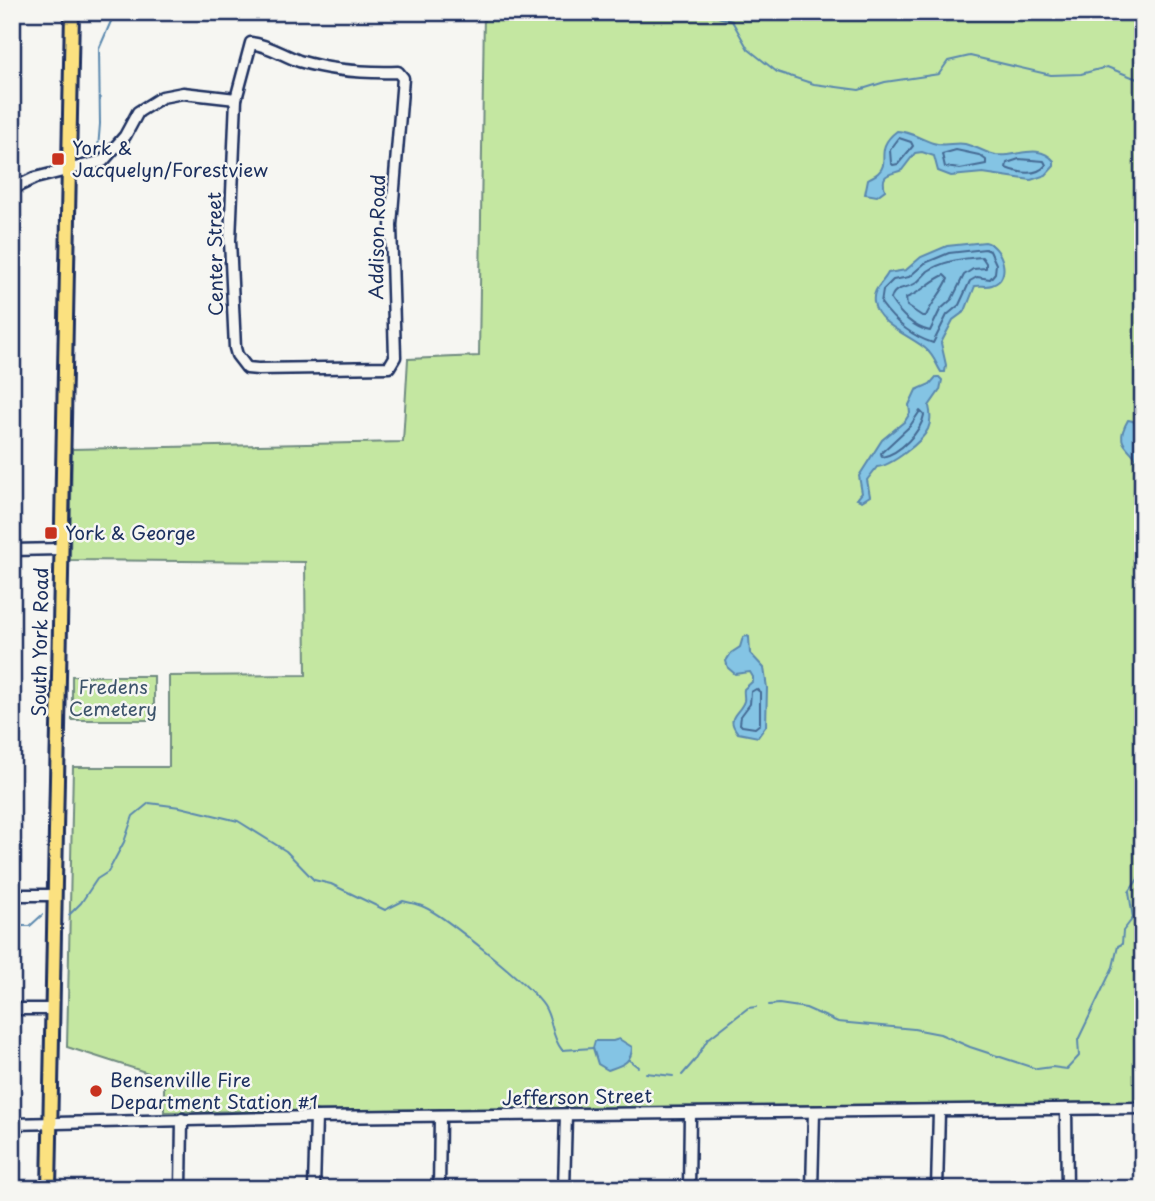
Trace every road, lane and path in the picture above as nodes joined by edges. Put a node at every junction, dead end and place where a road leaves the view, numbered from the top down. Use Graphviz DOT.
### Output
graph roads {
  1 [pos="72,12"];
  2 [pos="297,60"];
  3 [pos="236,99"];
  4 [pos="70,170"];
  5 [pos="12,189"];
  6 [pos="391,365"];
  7 [pos="12,550"];
  8 [pos="61,550"];
  9 [pos="12,895"];
  10 [pos="55,895"];
  11 [pos="12,1009"];
  12 [pos="53,1009"];
  13 [pos="1143,1108"];
  14 [pos="1066,1109"];
  15 [pos="939,1111"];
  16 [pos="814,1112"];
  17 [pos="690,1114"];
  18 [pos="566,1115"];
  19 [pos="440,1116"];
  20 [pos="316,1117"];
  21 [pos="182,1119"];
  22 [pos="50,1122"];
  23 [pos="12,1124"];
  24 [pos="49,1189"];
  25 [pos="181,1189"];
  26 [pos="314,1189"];
  27 [pos="439,1189"];
  28 [pos="564,1189"];
  29 [pos="689,1189"];
  30 [pos="813,1189"];
  31 [pos="937,1189"];
  32 [pos="1067,1189"];
  1 -- 4 [label="main road, South York Road"];
  2 -- 3 [label="street, Center Street"];
  2 -- 6 [label="street, Addison Road"];
  3 -- 4 [label="street"];
  3 -- 6 [label="street, Center Street"];
  4 -- 5 [label="street"];
  4 -- 8 [label="main road, South York Road"];
  7 -- 8 [label="street"];
  8 -- 10 [label="main road, South York Road"];
  9 -- 10 [label="street"];
  10 -- 12 [label="main road, South York Road"];
  11 -- 12 [label="street"];
  12 -- 22 [label="main road, South York Road"];
  13 -- 14 [label="street, Jefferson Street"];
  14 -- 15 [label="street, Jefferson Street"];
  14 -- 32 [label="street"];
  15 -- 16 [label="street, Jefferson Street"];
  15 -- 31 [label="street"];
  16 -- 17 [label="street, Jefferson Street"];
  16 -- 30 [label="street"];
  17 -- 18 [label="street, Jefferson Street"];
  17 -- 29 [label="street"];
  18 -- 19 [label="street, Jefferson Street"];
  18 -- 28 [label="street"];
  19 -- 20 [label="street, Jefferson Street"];
  19 -- 27 [label="street"];
  20 -- 21 [label="street, Jefferson Street"];
  20 -- 26 [label="street"];
  21 -- 22 [label="street, Jefferson Street"];
  21 -- 25 [label="street"];
  22 -- 23 [label="street, Jefferson Street"];
  22 -- 24 [label="main road, South York Road"];
}
